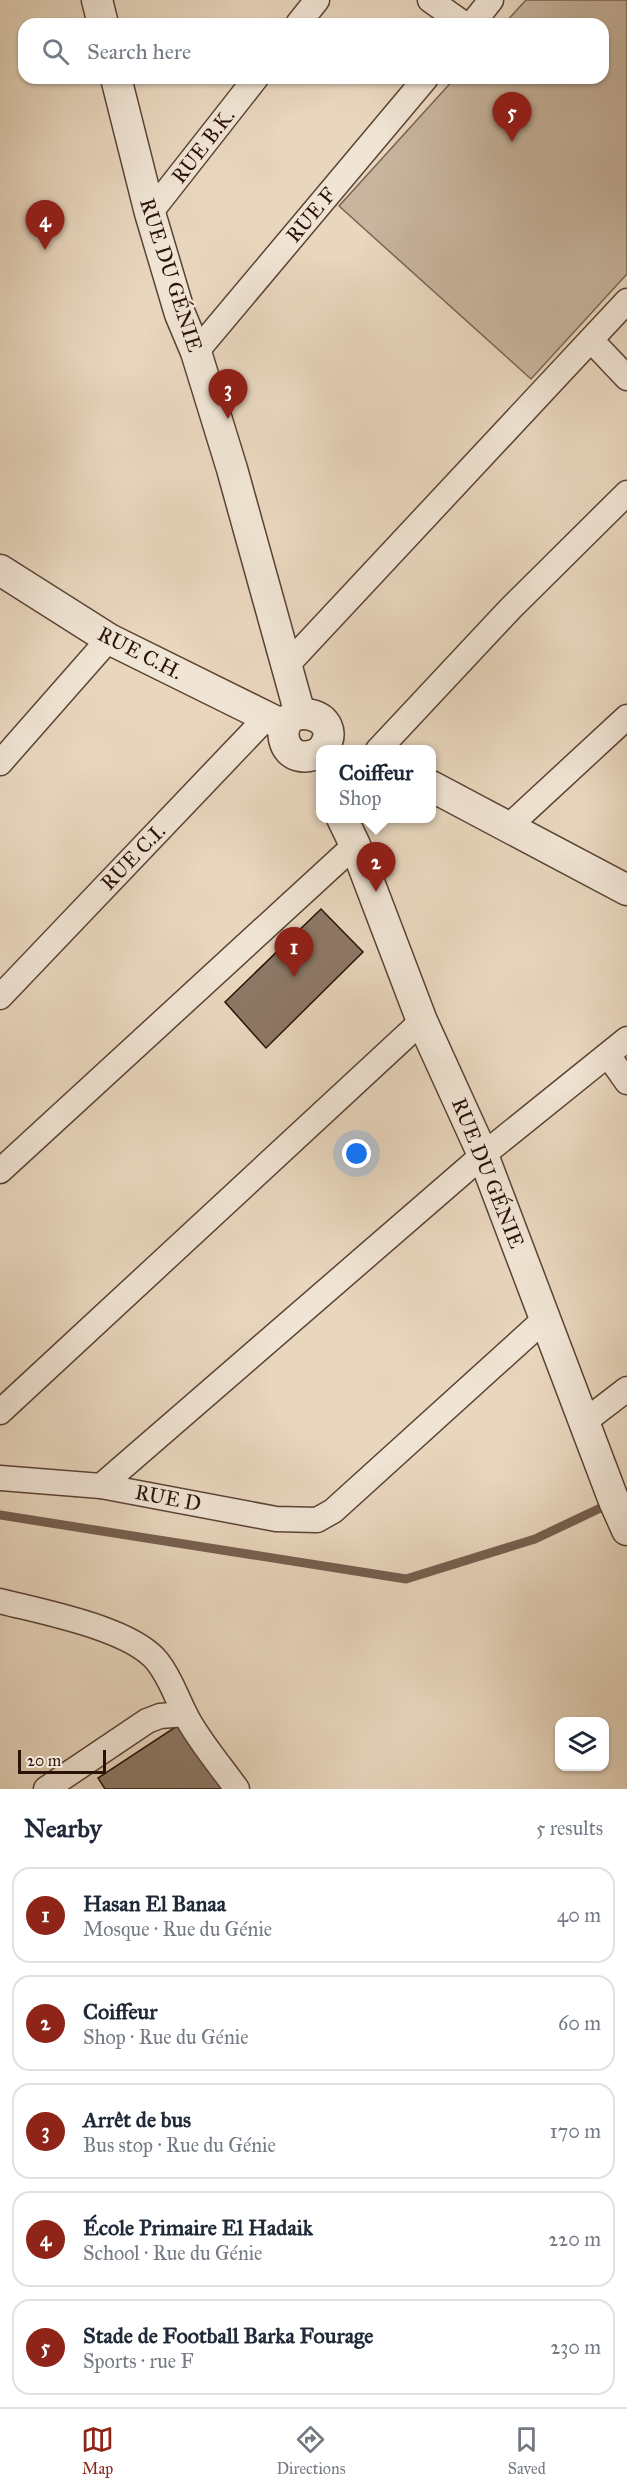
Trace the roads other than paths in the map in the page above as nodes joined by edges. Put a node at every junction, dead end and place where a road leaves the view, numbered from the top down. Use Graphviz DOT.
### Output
graph roads {
  1 [pos="97,0"];
  2 [pos="317,0"];
  3 [pos="430,0"];
  4 [pos="491,0"];
  5 [pos="102,18"];
  6 [pos="303,18"];
  7 [pos="456,18"];
  8 [pos="477,18"];
  9 [pos="118,84"];
  10 [pos="251,84"];
  11 [pos="421,84"];
  12 [pos="150,213"];
  13 [pos="627,302"];
  14 [pos="591,340"];
  15 [pos="196,351"];
  16 [pos="627,378"];
  17 [pos="627,493"];
  18 [pos="2,576"];
  19 [pos="109,639"];
  20 [pos="288,664"];
  21 [pos="627,717"];
  22 [pos="284,719"];
  23 [pos="326,745"];
  24 [pos="383,745"];
  25 [pos="0,763"];
  26 [pos="436,788"];
  27 [pos="344,823"];
  28 [pos="507,828"];
  29 [pos="355,845"];
  30 [pos="627,890"];
  31 [pos="0,997"];
  32 [pos="422,1021"];
  33 [pos="627,1039"];
  34 [pos="608,1055"];
  35 [pos="627,1082"];
  36 [pos="483,1155"];
  37 [pos="0,1171"];
  38 [pos="546,1318"];
  39 [pos="627,1389"];
  40 [pos="0,1412"];
  41 [pos="584,1422"];
  42 [pos="0,1478"];
  43 [pos="101,1486"];
  44 [pos="627,1530"];
  45 [pos="0,1601"];
  46 [pos="185,1714"];
  47 [pos="53,1787"];
  48 [pos="237,1789"];
  1 -- 5 [label="street"];
  2 -- 6 [label="street"];
  3 -- 7 [label="street"];
  4 -- 8 [label="street"];
  9 -- 12 [label="street, RUE DU GÉNIE"];
  10 -- 12 [label="street, RUE B.K."];
  11 -- 15 [label="street, RUE F"];
  12 -- 15 [label="street, RUE DU GÉNIE"];
  13 -- 14 [label="street"];
  14 -- 16 [label="street"];
  14 -- 20 [label="street"];
  15 -- 20 [label="street, RUE DU GÉNIE"];
  17 -- 24 [label="street"];
  18 -- 19 [label="street, RUE C.H."];
  19 -- 22 [label="street, RUE C.H."];
  19 -- 25 [label="street"];
  20 -- 22 [label="street, RUE DU GÉNIE"];
  21 -- 28 [label="street"];
  22 -- 23 [label="street, RUE C.H."];
  22 -- 31 [label="street, RUE C.I."];
  26 -- 28 [label="street"];
  27 -- 29 [label="street, RUE DU GÉNIE"];
  28 -- 30 [label="street"];
  29 -- 32 [label="street, RUE DU GÉNIE"];
  29 -- 37 [label="street"];
  32 -- 36 [label="street, RUE DU GÉNIE"];
  32 -- 40 [label="street"];
  33 -- 34 [label="street"];
  34 -- 35 [label="street"];
  34 -- 36 [label="street"];
  36 -- 38 [label="street, RUE DU GÉNIE"];
  36 -- 43 [label="street"];
  38 -- 41 [label="street, RUE DU GÉNIE"];
  38 -- 43 [label="street, RUE D"];
  39 -- 41 [label="street"];
  41 -- 44 [label="street, RUE DU GÉNIE"];
  42 -- 43 [label="street, RUE D"];
  45 -- 46 [label="street"];
  46 -- 47 [label="street"];
  46 -- 48 [label="street"];
}
